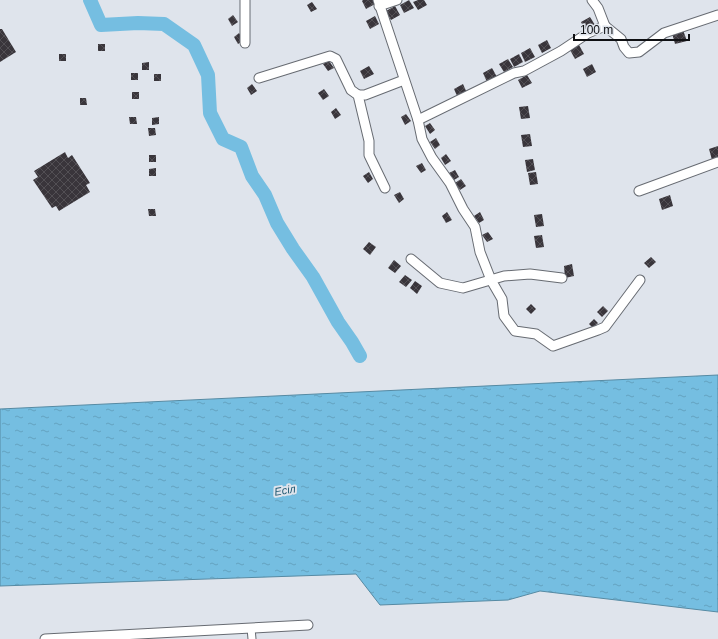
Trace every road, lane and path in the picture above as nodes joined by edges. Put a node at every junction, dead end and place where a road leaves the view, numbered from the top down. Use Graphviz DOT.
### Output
graph roads {
  1 [pos="245,0"];
  2 [pos="398,0"];
  3 [pos="592,0"];
  4 [pos="378,3"];
  5 [pos="718,15"];
  6 [pos="605,26"];
  7 [pos="245,43"];
  8 [pos="259,78"];
  9 [pos="404,80"];
  10 [pos="358,96"];
  11 [pos="418,120"];
  12 [pos="718,162"];
  13 [pos="385,188"];
  14 [pos="639,192"];
  15 [pos="411,259"];
  16 [pos="562,278"];
  17 [pos="491,280"];
  18 [pos="640,280"];
  19 [pos="308,625"];
  20 [pos="251,628"];
  21 [pos="45,639"];
  22 [pos="252,639"];
  1 -- 7 [label="street"];
  2 -- 4 [label="street"];
  3 -- 6 [label="street"];
  4 -- 9 [label="street"];
  5 -- 6 [label="street"];
  6 -- 11 [label="street"];
  8 -- 10 [label="street"];
  9 -- 10 [label="street"];
  9 -- 11 [label="street"];
  10 -- 13 [label="street"];
  11 -- 17 [label="street"];
  12 -- 14 [label="street"];
  15 -- 17 [label="street"];
  16 -- 17 [label="street"];
  17 -- 18 [label="street"];
  19 -- 20 [label="street"];
  20 -- 21 [label="street"];
  20 -- 22 [label="street"];
}
